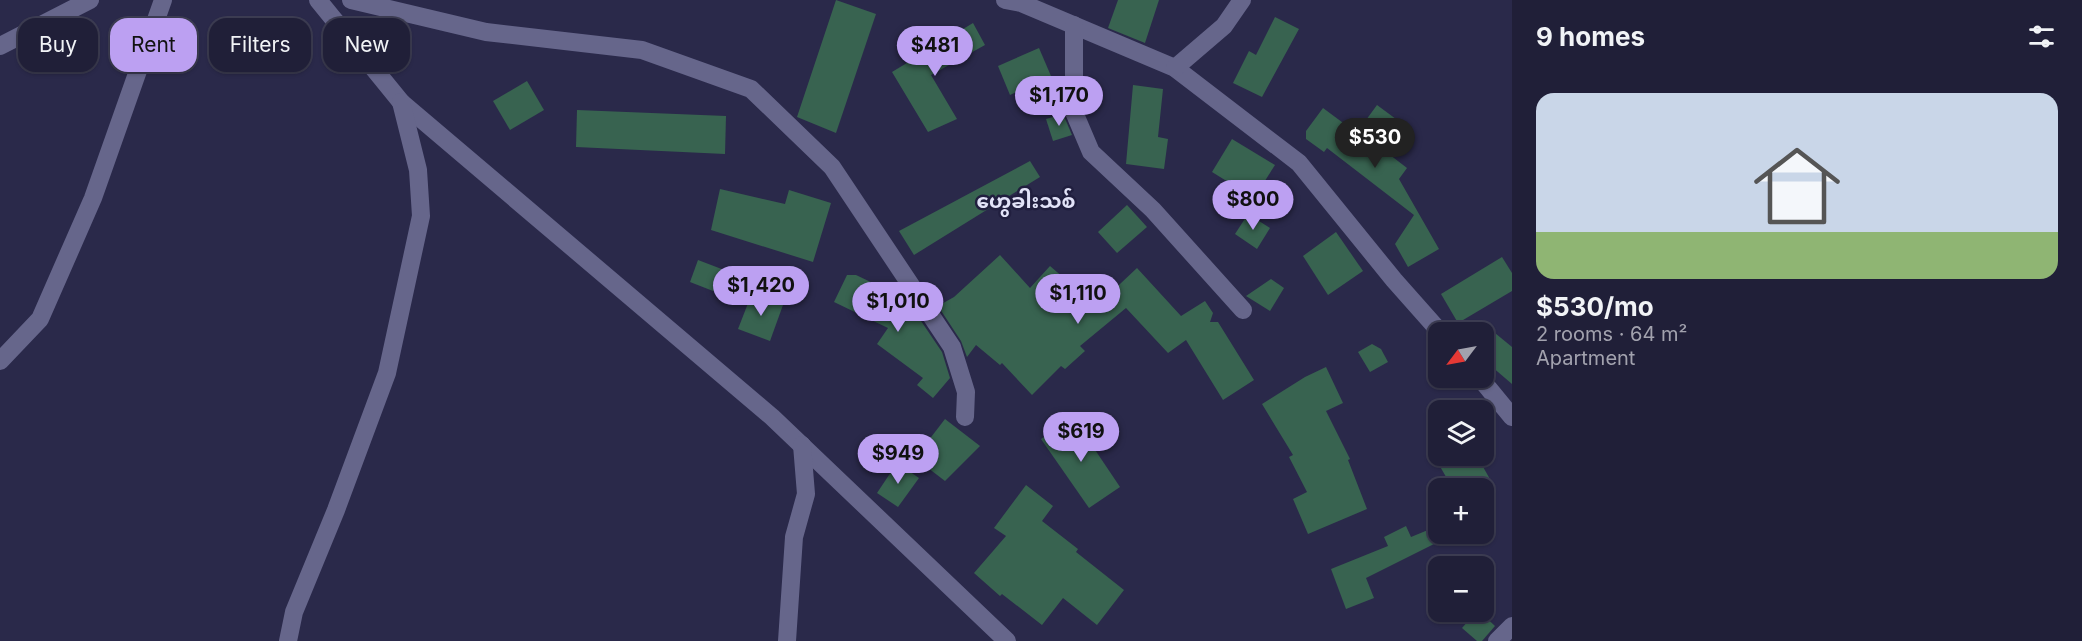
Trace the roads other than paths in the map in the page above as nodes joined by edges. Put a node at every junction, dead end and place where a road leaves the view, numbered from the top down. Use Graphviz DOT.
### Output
graph roads {
  1 [pos="90,0"];
  2 [pos="163,0"];
  3 [pos="318,0"];
  4 [pos="351,0"];
  5 [pos="1005,0"];
  6 [pos="1242,0"];
  7 [pos="1074,26"];
  8 [pos="0,46"];
  9 [pos="1175,68"];
  10 [pos="401,102"];
  11 [pos="1243,310"];
  12 [pos="1431,322"];
  13 [pos="0,361"];
  14 [pos="1488,388"];
  15 [pos="965,417"];
  16 [pos="1512,417"];
  17 [pos="802,445"];
  18 [pos="1512,626"];
  19 [pos="288,641"];
  20 [pos="787,641"];
  21 [pos="1007,641"];
  22 [pos="1497,641"];
  1 -- 8 [label="street"];
  2 -- 13 [label="street"];
  3 -- 10 [label="street"];
  4 -- 15 [label="street"];
  5 -- 7 [label="street"];
  6 -- 9 [label="street"];
  7 -- 9 [label="street"];
  7 -- 11 [label="street"];
  9 -- 12 [label="street"];
  10 -- 17 [label="street"];
  10 -- 19 [label="street"];
  14 -- 16 [label="street"];
  17 -- 20 [label="street"];
  17 -- 21 [label="street"];
  18 -- 22 [label="street"];
}
